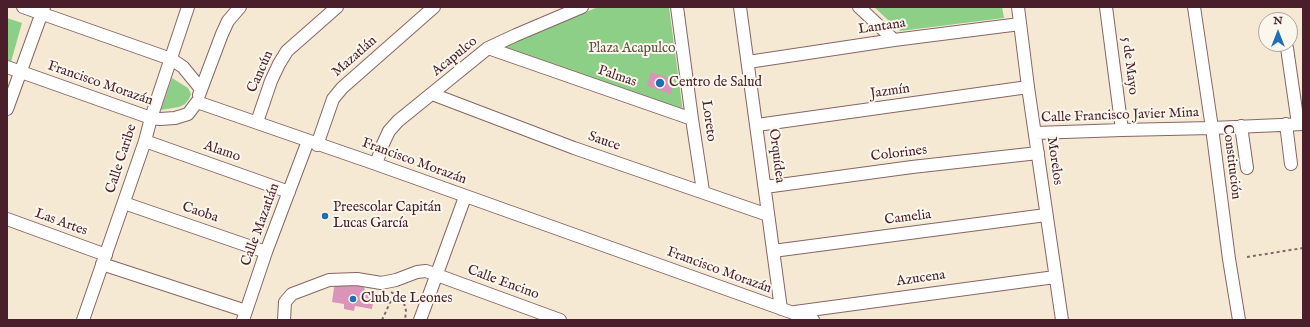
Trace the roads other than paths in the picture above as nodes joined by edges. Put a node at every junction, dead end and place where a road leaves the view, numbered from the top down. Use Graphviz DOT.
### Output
graph roads {
  1 [pos="23,7"];
  2 [pos="188,7"];
  3 [pos="240,7"];
  4 [pos="434,7"];
  5 [pos="582,7"];
  6 [pos="677,7"];
  7 [pos="740,7"];
  8 [pos="859,7"];
  9 [pos="1018,7"];
  10 [pos="1106,7"];
  11 [pos="1194,7"];
  12 [pos="333,8"];
  13 [pos="43,10"];
  14 [pos="1020,24"];
  15 [pos="894,40"];
  16 [pos="488,48"];
  17 [pos="1287,52"];
  18 [pos="171,60"];
  19 [pos="748,62"];
  20 [pos="7,67"];
  21 [pos="20,72"];
  22 [pos="1028,88"];
  23 [pos="201,89"];
  24 [pos="432,94"];
  25 [pos="197,102"];
  26 [pos="7,109"];
  27 [pos="150,118"];
  28 [pos="692,119"];
  29 [pos="257,122"];
  30 [pos="1296,124"];
  31 [pos="757,125"];
  32 [pos="1241,126"];
  33 [pos="1212,128"];
  34 [pos="1122,130"];
  35 [pos="1035,133"];
  36 [pos="145,141"];
  37 [pos="312,143"];
  38 [pos="1038,153"];
  39 [pos="376,164"];
  40 [pos="1291,164"];
  41 [pos="1247,168"];
  42 [pos="765,187"];
  43 [pos="703,191"];
  44 [pos="289,192"];
  45 [pos="465,197"];
  46 [pos="124,203"];
  47 [pos="768,214"];
  48 [pos="1046,215"];
  49 [pos="7,219"];
  50 [pos="773,251"];
  51 [pos="266,252"];
  52 [pos="104,259"];
  53 [pos="436,274"];
  54 [pos="1055,277"];
  55 [pos="786,311"];
  56 [pos="244,316"];
  57 [pos="83,320"];
  58 [pos="284,320"];
  59 [pos="420,320"];
  60 [pos="560,320"];
  61 [pos="813,320"];
  62 [pos="1062,320"];
  63 [pos="1239,320"];
  1 -- 13 [label="street"];
  2 -- 18 [label="street, Calle Caribe"];
  3 -- 23 [label="street"];
  4 -- 37 [label="street, Mazatlán"];
  5 -- 16 [label="street, Acapulco"];
  6 -- 28 [label="street, Loreto"];
  7 -- 19 [label="street, Orquídea"];
  8 -- 15 [label="street"];
  9 -- 14 [label="street, Morelos"];
  10 -- 34 [label="street, 5 de Mayo"];
  11 -- 33 [label="street, Constitución"];
  12 -- 29 [label="street, Cancún"];
  13 -- 18 [label="street"];
  13 -- 21 [label="street"];
  14 -- 15 [label="street, Lantana"];
  14 -- 22 [label="street, Morelos"];
  15 -- 19 [label="street, Lantana"];
  16 -- 24 [label="street, Acapulco"];
  16 -- 28 [label="street, Palmas"];
  17 -- 30 [label="street"];
  18 -- 23 [label="street"];
  18 -- 27 [label="street, Calle Caribe"];
  19 -- 31 [label="street, Orquídea"];
  20 -- 21 [label="street, Francisco Morazán"];
  21 -- 26 [label="street"];
  21 -- 27 [label="street, Francisco Morazán"];
  22 -- 31 [label="street, Jazmín"];
  22 -- 35 [label="street, Morelos"];
  23 -- 25 [label="street"];
  24 -- 39 [label="street, Acapulco"];
  24 -- 43 [label="street, Sauce"];
  25 -- 27 [label="street, Francisco Morazán"];
  25 -- 29 [label="street, Francisco Morazán"];
  27 -- 36 [label="street, Calle Caribe"];
  28 -- 43 [label="street, Loreto"];
  29 -- 37 [label="street, Francisco Morazán"];
  30 -- 32 [label="street, Calle Francisco Javier Mina"];
  30 -- 40 [label="street"];
  31 -- 42 [label="street, Orquídea"];
  32 -- 33 [label="street, Calle Francisco Javier Mina"];
  32 -- 41 [label="street"];
  33 -- 34 [label="street, Calle Francisco Javier Mina"];
  33 -- 63 [label="street, Constitución"];
  34 -- 35 [label="street, Calle Francisco Javier Mina"];
  35 -- 38 [label="street, Morelos"];
  36 -- 44 [label="street, Alamo"];
  36 -- 46 [label="street, Calle Caribe"];
  37 -- 39 [label="street, Francisco Morazán"];
  37 -- 44 [label="street, Calle Mazatlán"];
  38 -- 42 [label="street, Colorines"];
  38 -- 48 [label="street, Morelos"];
  39 -- 45 [label="street, Francisco Morazán"];
  42 -- 47 [label="street, Orquídea"];
  43 -- 47 [label="street, Sauce"];
  44 -- 51 [label="street, Calle Mazatlán"];
  45 -- 53 [label="street"];
  45 -- 55 [label="street, Francisco Morazán"];
  46 -- 51 [label="street, Caoba"];
  46 -- 52 [label="street, Calle Caribe"];
  47 -- 50 [label="street, Orquídea"];
  48 -- 50 [label="street, Camelia"];
  48 -- 54 [label="street, Morelos"];
  49 -- 52 [label="street, Las Artes"];
  50 -- 55 [label="street, Orquídea"];
  51 -- 56 [label="street, Calle Mazatlán"];
  52 -- 56 [label="street, Las Artes"];
  52 -- 57 [label="street, Calle Caribe"];
  53 -- 58 [label="street, Calle Encino"];
  53 -- 59 [label="street"];
  53 -- 60 [label="street, Calle Encino"];
  54 -- 55 [label="street, Azucena"];
  54 -- 62 [label="street, Morelos"];
  55 -- 61 [label="street, Francisco Morazán"];
}
